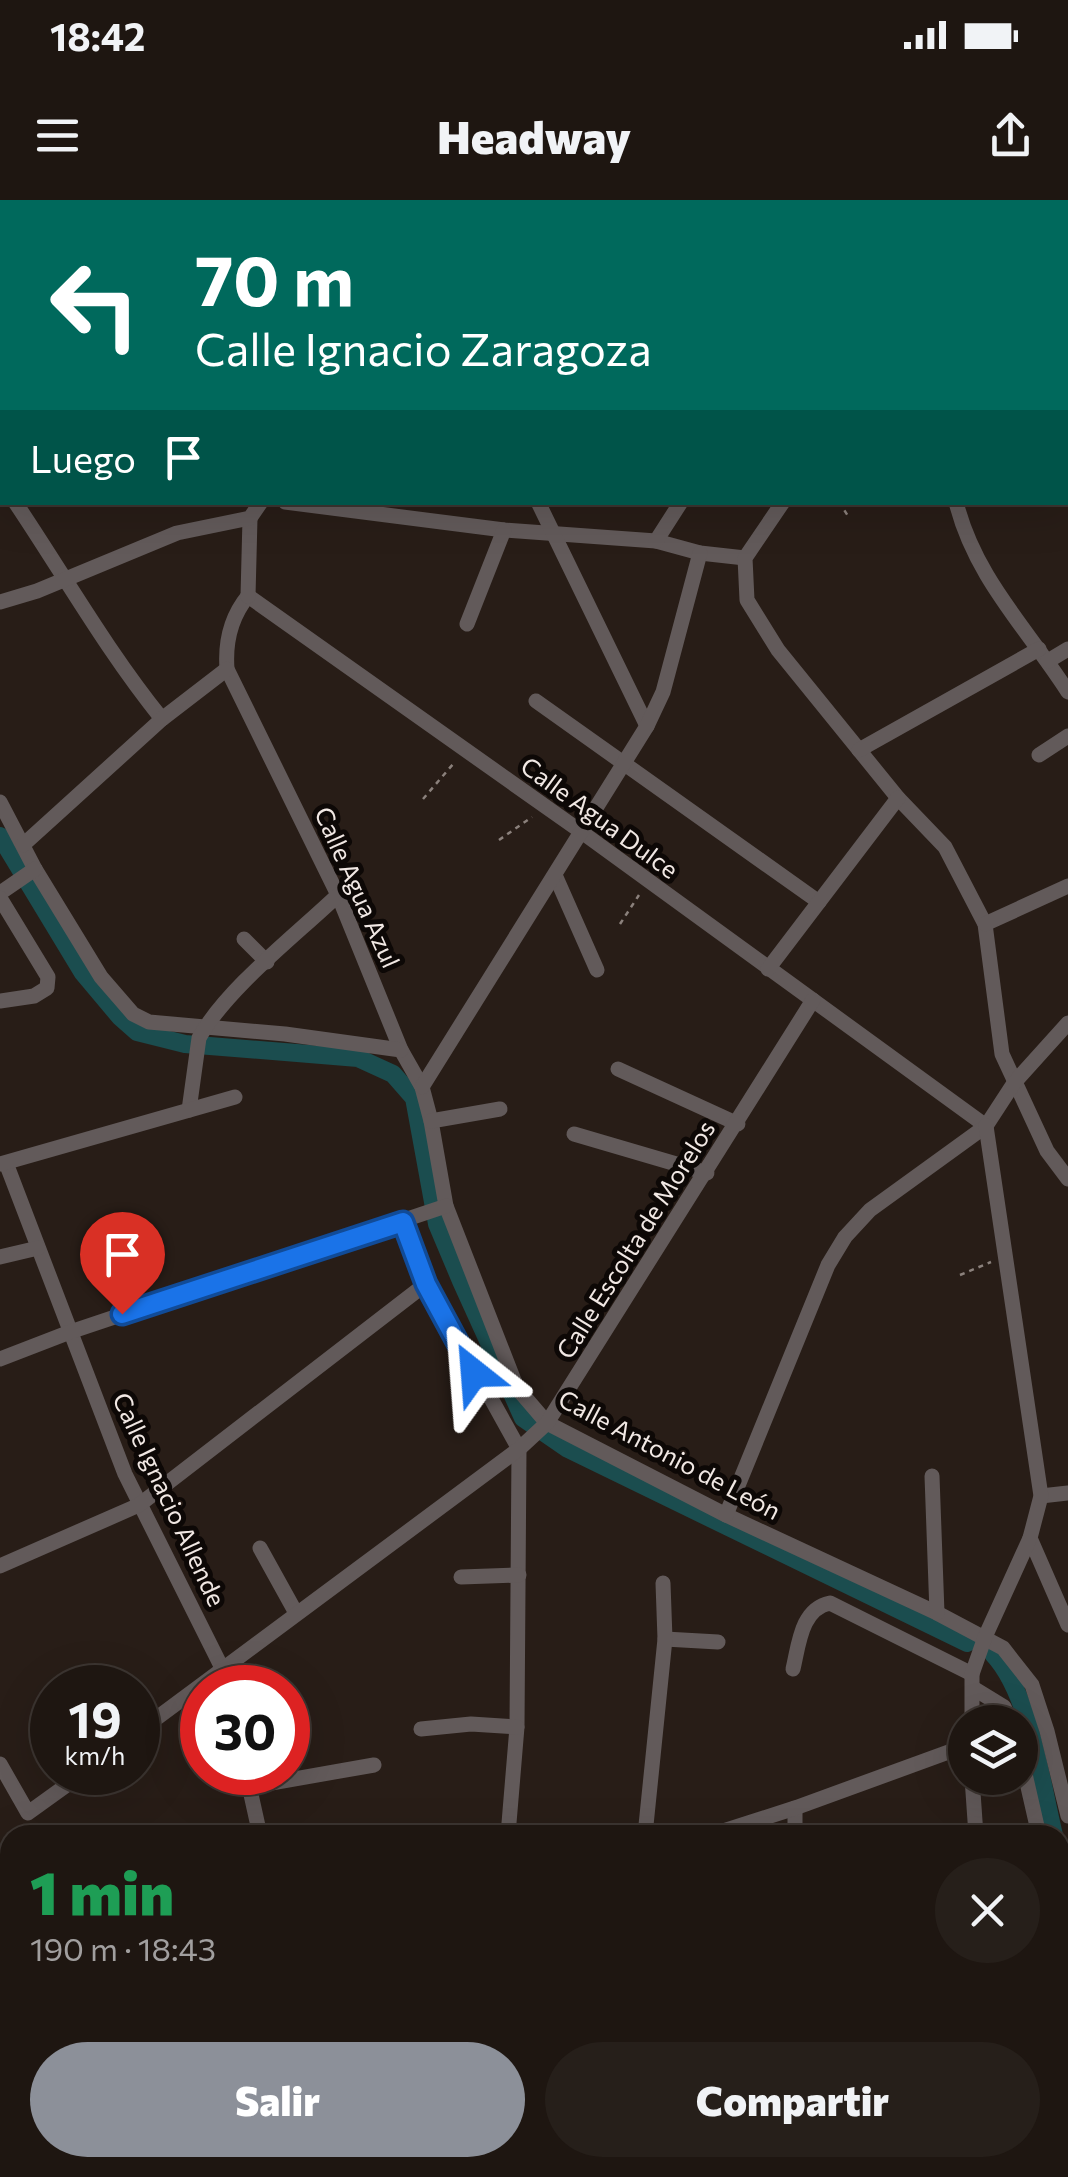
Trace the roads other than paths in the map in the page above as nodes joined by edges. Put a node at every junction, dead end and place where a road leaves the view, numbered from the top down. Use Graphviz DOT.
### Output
graph roads {
  1 [pos="17,505"];
  2 [pos="259,505"];
  3 [pos="308,505"];
  4 [pos="540,505"];
  5 [pos="679,505"];
  6 [pos="781,505"];
  7 [pos="957,505"];
  8 [pos="250,518"];
  9 [pos="504,530"];
  10 [pos="554,534"];
  11 [pos="656,541"];
  12 [pos="700,554"];
  13 [pos="745,558"];
  14 [pos="66,577"];
  15 [pos="248,596"];
  16 [pos="0,602"];
  17 [pos="467,624"];
  18 [pos="1068,649"];
  19 [pos="1043,655"];
  20 [pos="227,669"];
  21 [pos="1068,692"];
  22 [pos="536,702"];
  23 [pos="162,719"];
  24 [pos="647,726"];
  25 [pos="1068,736"];
  26 [pos="860,750"];
  27 [pos="1038,754"];
  28 [pos="624,764"];
  29 [pos="898,798"];
  30 [pos="0,802"];
  31 [pos="583,833"];
  32 [pos="23,845"];
  33 [pos="555,875"];
  34 [pos="14,884"];
  35 [pos="1068,886"];
  36 [pos="338,895"];
  37 [pos="819,902"];
  38 [pos="986,924"];
  39 [pos="244,939"];
  40 [pos="268,962"];
  41 [pos="768,969"];
  42 [pos="597,970"];
  43 [pos="813,1000"];
  44 [pos="0,1001"];
  45 [pos="1068,1023"];
  46 [pos="201,1033"];
  47 [pos="401,1050"];
  48 [pos="618,1069"];
  49 [pos="1014,1083"];
  50 [pos="422,1087"];
  51 [pos="235,1097"];
  52 [pos="500,1109"];
  53 [pos="190,1110"];
  54 [pos="432,1120"];
  55 [pos="738,1124"];
  56 [pos="986,1126"];
  57 [pos="574,1134"];
  58 [pos="3,1163"];
  59 [pos="708,1173"];
  60 [pos="1068,1179"];
  61 [pos="440,1208"];
  62 [pos="407,1221"];
  63 [pos="38,1248"];
  64 [pos="0,1257"];
  65 [pos="426,1284"];
  66 [pos="70,1332"];
  67 [pos="0,1359"];
  68 [pos="543,1427"];
  69 [pos="523,1446"];
  70 [pos="932,1476"];
  71 [pos="1068,1494"];
  72 [pos="1042,1496"];
  73 [pos="139,1505"];
  74 [pos="726,1515"];
  75 [pos="1030,1538"];
  76 [pos="260,1548"];
  77 [pos="0,1566"];
  78 [pos="519,1575"];
  79 [pos="462,1577"];
  80 [pos="663,1583"];
  81 [pos="938,1612"];
  82 [pos="296,1613"];
  83 [pos="1068,1626"];
  84 [pos="665,1639"];
  85 [pos="718,1642"];
  86 [pos="977,1662"];
  87 [pos="220,1665"];
  88 [pos="226,1665"];
  89 [pos="792,1669"];
  90 [pos="180,1700"];
  91 [pos="973,1705"];
  92 [pos="1003,1705"];
  93 [pos="160,1715"];
  94 [pos="516,1727"];
  95 [pos="421,1729"];
  96 [pos="948,1752"];
  97 [pos="0,1764"];
  98 [pos="374,1765"];
  99 [pos="310,1773"];
  100 [pos="53,1795"];
  101 [pos="251,1795"];
  102 [pos="973,1795"];
  103 [pos="1030,1795"];
  104 [pos="795,1808"];
  105 [pos="1068,1816"];
  106 [pos="258,1825"];
  107 [pos="509,1825"];
  108 [pos="646,1825"];
  109 [pos="742,1825"];
  110 [pos="795,1825"];
  111 [pos="975,1825"];
  112 [pos="1038,1825"];
  1 -- 14 [label="street"];
  2 -- 8 [label="street"];
  3 -- 9 [label="street"];
  4 -- 10 [label="street"];
  5 -- 11 [label="street"];
  6 -- 13 [label="street"];
  7 -- 19 [label="street"];
  8 -- 14 [label="street"];
  8 -- 15 [label="street"];
  9 -- 10 [label="street"];
  9 -- 17 [label="street"];
  10 -- 11 [label="street"];
  10 -- 24 [label="street"];
  11 -- 12 [label="street"];
  12 -- 13 [label="street"];
  12 -- 24 [label="street"];
  13 -- 26 [label="street"];
  14 -- 16 [label="street"];
  14 -- 23 [label="street"];
  15 -- 20 [label="street"];
  15 -- 31 [label="street, Calle Agua Dulce"];
  18 -- 19 [label="street"];
  19 -- 21 [label="street"];
  19 -- 26 [label="street"];
  20 -- 23 [label="street"];
  20 -- 36 [label="street, Calle Agua Azul"];
  22 -- 28 [label="street"];
  23 -- 32 [label="street"];
  24 -- 28 [label="street"];
  25 -- 27 [label="street"];
  26 -- 29 [label="street"];
  28 -- 31 [label="street"];
  28 -- 37 [label="street"];
  29 -- 37 [label="street"];
  29 -- 38 [label="street"];
  30 -- 32 [label="street"];
  31 -- 33 [label="street"];
  31 -- 41 [label="street, Calle Agua Dulce"];
  32 -- 34 [label="street"];
  33 -- 42 [label="street"];
  33 -- 50 [label="street"];
  34 -- 44 [label="street"];
  34 -- 46 [label="street"];
  35 -- 38 [label="street"];
  36 -- 40 [label="street"];
  36 -- 47 [label="street, Calle Agua Azul"];
  37 -- 41 [label="street"];
  38 -- 49 [label="street"];
  39 -- 40 [label="street"];
  40 -- 46 [label="street"];
  41 -- 43 [label="street, Calle Agua Dulce"];
  43 -- 55 [label="street, Calle Escolta de Morelos"];
  43 -- 56 [label="street, Calle Agua Dulce"];
  45 -- 49 [label="street"];
  46 -- 47 [label="street"];
  46 -- 53 [label="street"];
  47 -- 50 [label="street, Calle Agua Azul"];
  48 -- 55 [label="street"];
  49 -- 56 [label="street"];
  49 -- 60 [label="street"];
  50 -- 54 [label="street, Calle Agua Azul"];
  51 -- 53 [label="street"];
  52 -- 54 [label="street"];
  53 -- 58 [label="street"];
  54 -- 61 [label="street, Calle Agua Azul"];
  55 -- 59 [label="street, Calle Escolta de Morelos"];
  56 -- 72 [label="street"];
  56 -- 74 [label="street"];
  57 -- 59 [label="street"];
  58 -- 63 [label="street, Calle Ignacio Allende"];
  59 -- 68 [label="street, Calle Escolta de Morelos"];
  61 -- 62 [label="street"];
  61 -- 68 [label="street, Calle Antonio de León"];
  62 -- 65 [label="street"];
  62 -- 66 [label="street"];
  63 -- 64 [label="street"];
  63 -- 66 [label="street, Calle Ignacio Allende"];
  65 -- 69 [label="street"];
  65 -- 73 [label="street"];
  66 -- 67 [label="street"];
  66 -- 73 [label="street, Calle Ignacio Allende"];
  68 -- 69 [label="street, Calle Escolta de Morelos"];
  68 -- 74 [label="street, Calle Antonio de León"];
  69 -- 78 [label="street"];
  69 -- 82 [label="street, Calle Escolta de Morelos"];
  70 -- 81 [label="street"];
  71 -- 72 [label="street"];
  72 -- 75 [label="street"];
  73 -- 77 [label="street"];
  73 -- 87 [label="street, Calle Ignacio Allende"];
  74 -- 81 [label="street, Calle Antonio de León"];
  75 -- 83 [label="street"];
  75 -- 86 [label="street"];
  76 -- 82 [label="street"];
  78 -- 79 [label="street"];
  78 -- 94 [label="street"];
  80 -- 84 [label="street"];
  81 -- 86 [label="street, Calle Antonio de León"];
  82 -- 88 [label="street, Calle Escolta de Morelos"];
  84 -- 85 [label="street"];
  84 -- 108 [label="street"];
  86 -- 89 [label="street"];
  86 -- 91 [label="street"];
  86 -- 92 [label="street"];
  86 -- 105 [label="street"];
  90 -- 93 [label="street, Calle Escolta de Morelos"];
  94 -- 95 [label="street"];
  94 -- 107 [label="street"];
  96 -- 104 [label="street"];
  97 -- 100 [label="street"];
  98 -- 99 [label="street"];
  101 -- 106 [label="street"];
  102 -- 111 [label="street"];
  103 -- 112 [label="street"];
  104 -- 109 [label="street"];
  104 -- 110 [label="street"];
}
